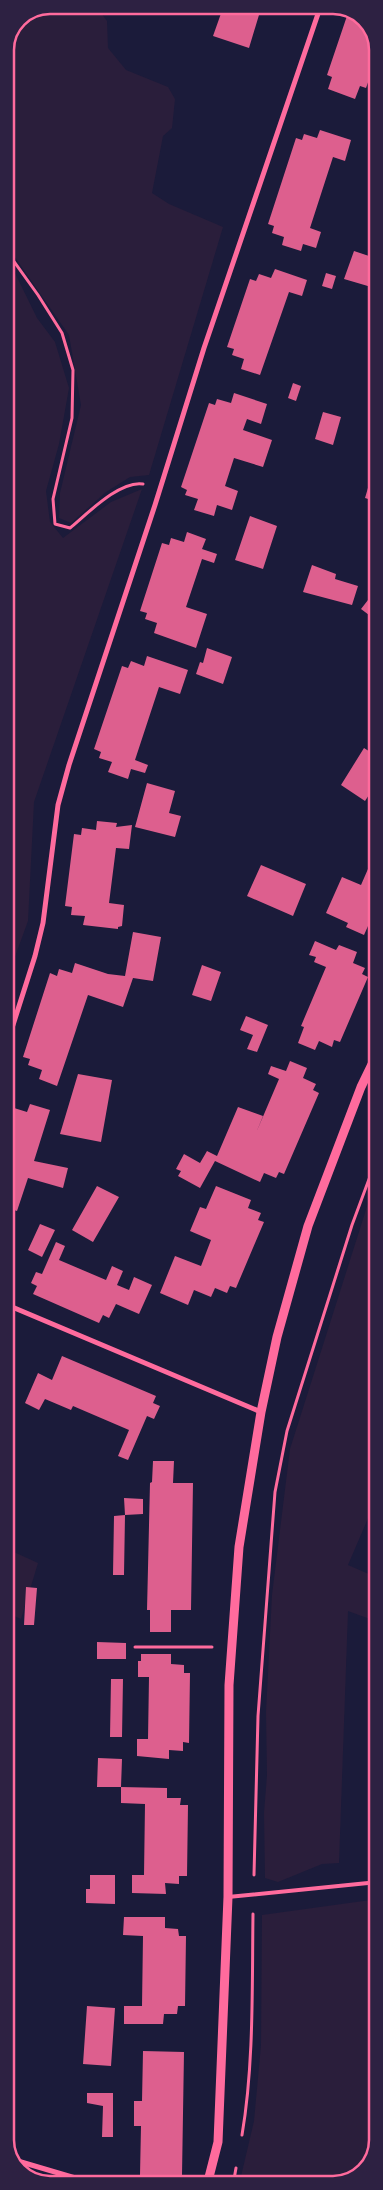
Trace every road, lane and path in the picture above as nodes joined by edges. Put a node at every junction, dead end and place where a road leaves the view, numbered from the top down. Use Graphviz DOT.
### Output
graph roads {
  1 [pos="317,14"];
  2 [pos="14,262"];
  3 [pos="160,488"];
  4 [pos="14,1022"];
  5 [pos="369,1071"];
  6 [pos="369,1179"];
  7 [pos="14,1308"];
  8 [pos="261,1412"];
  9 [pos="135,1647"];
  10 [pos="232,1647"];
  11 [pos="369,1883"];
  12 [pos="254,1896"];
  13 [pos="228,1897"];
  14 [pos="241,2139"];
  15 [pos="22,2162"];
  16 [pos="236,2166"];
  17 [pos="69,2176"];
  18 [pos="209,2176"];
  19 [pos="234,2176"];
  1 -- 3 [label="street"];
  2 -- 3 [label="path"];
  3 -- 4 [label="street"];
  5 -- 8 [label="street"];
  6 -- 12 [label="path"];
  7 -- 8 [label="street"];
  8 -- 10 [label="street"];
  9 -- 10 [label="path"];
  10 -- 13 [label="street"];
  11 -- 12 [label="lane"];
  12 -- 13 [label="lane"];
  12 -- 14 [label="path"];
  13 -- 18 [label="street"];
  15 -- 17 [label="street"];
  16 -- 19 [label="path"];
}
